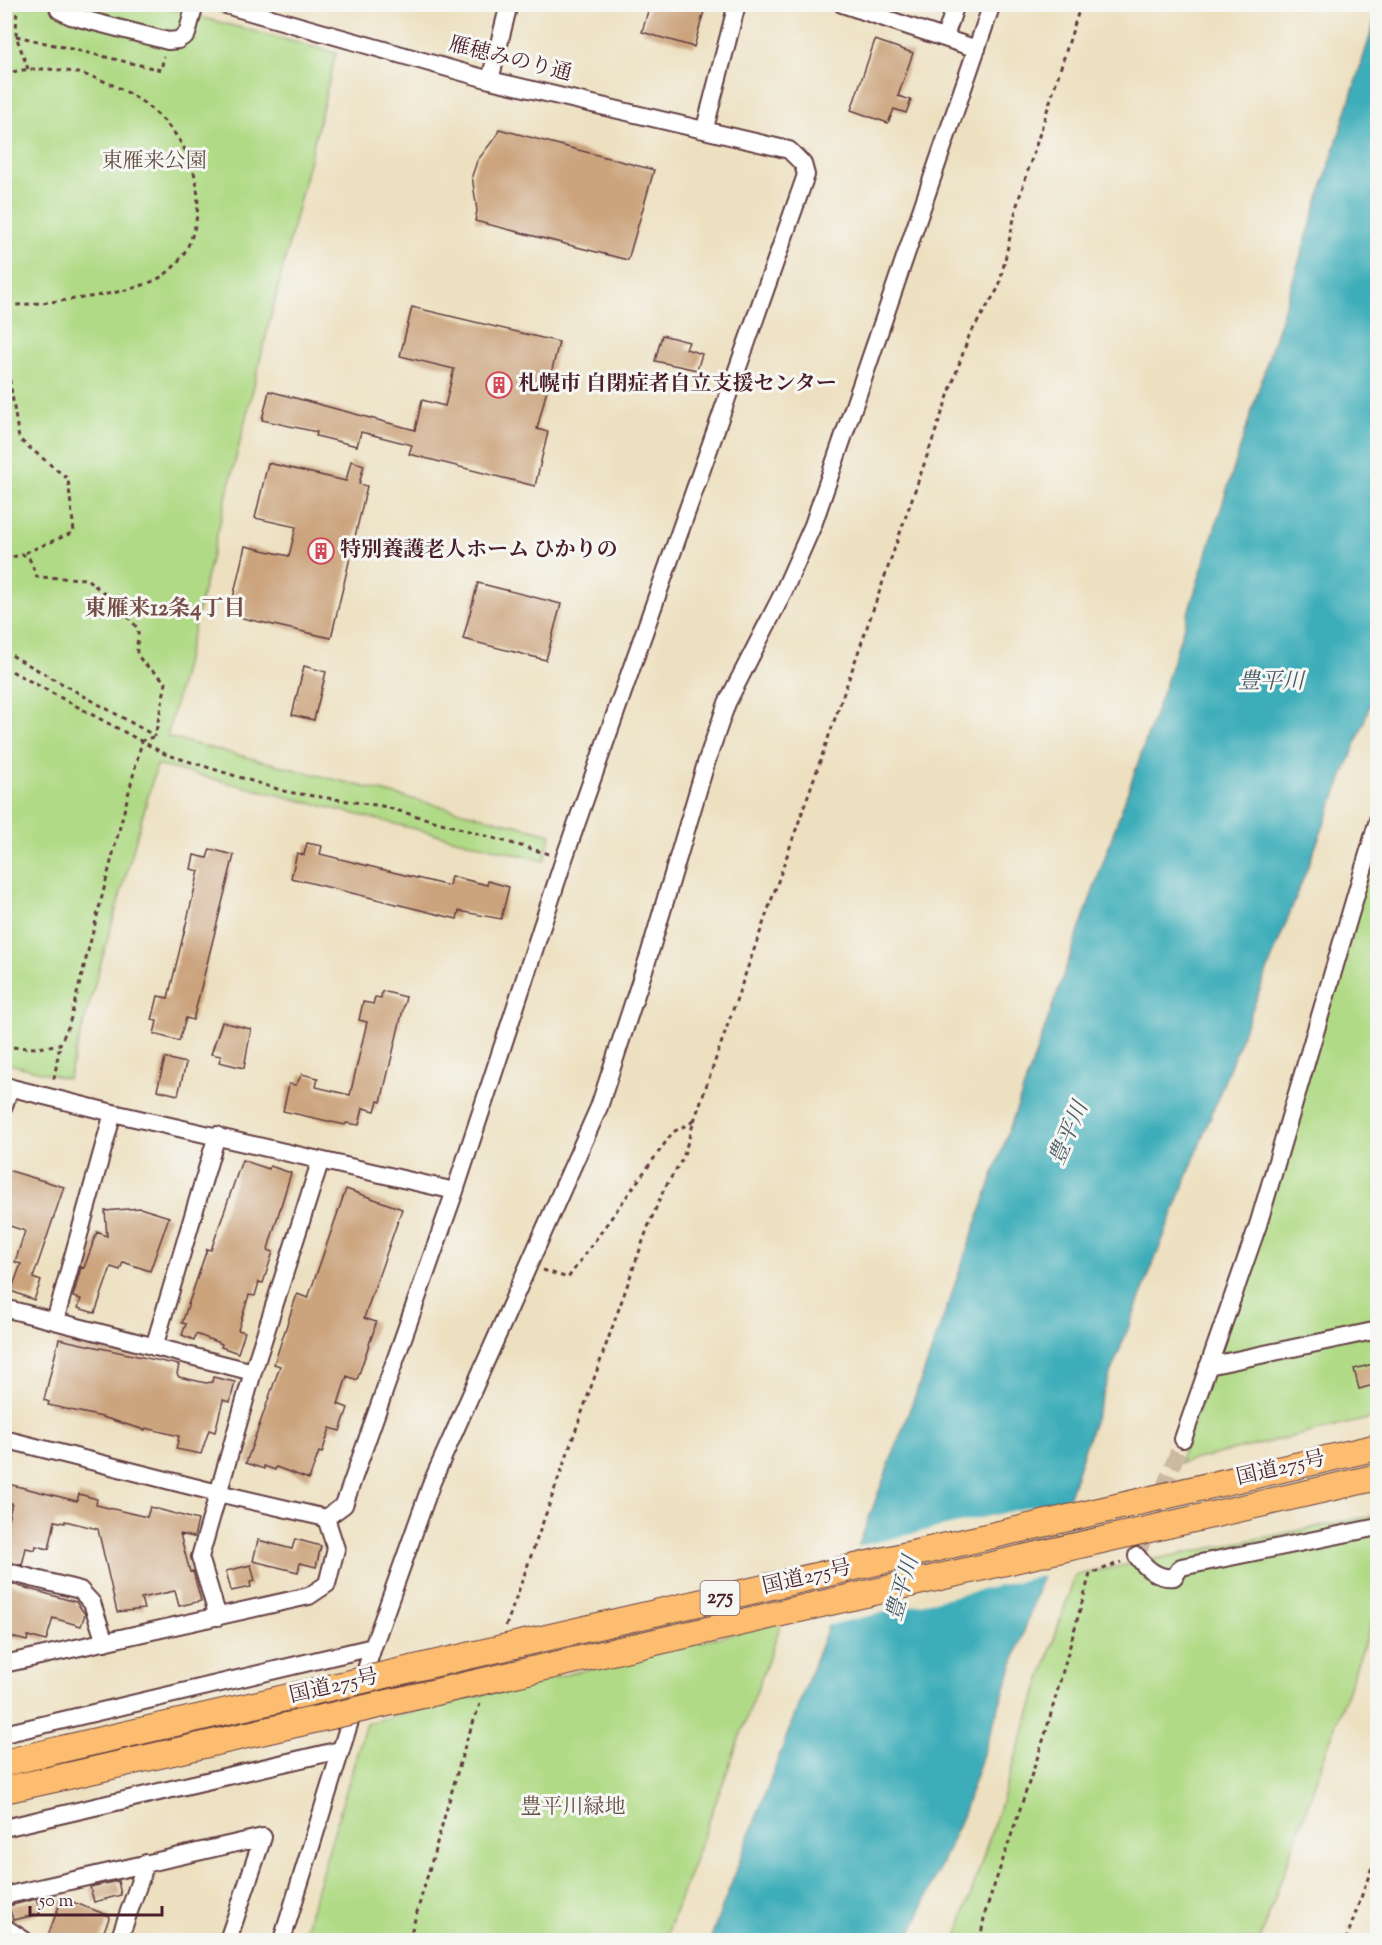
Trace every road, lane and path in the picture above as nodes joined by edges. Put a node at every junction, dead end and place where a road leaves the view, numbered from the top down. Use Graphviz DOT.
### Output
graph roads {
  1 [pos="17,4"];
  2 [pos="57,4"];
  3 [pos="195,4"];
  4 [pos="222,4"];
  5 [pos="509,4"];
  6 [pos="737,4"];
  7 [pos="842,4"];
  8 [pos="956,4"];
  9 [pos="992,4"];
  10 [pos="1082,4"];
  11 [pos="16,36"];
  12 [pos="945,37"];
  13 [pos="977,49"];
  14 [pos="28,69"];
  15 [pos="161,70"];
  16 [pos="4,74"];
  17 [pos="490,80"];
  18 [pos="705,128"];
  19 [pos="4,306"];
  20 [pos="4,345"];
  21 [pos="22,554"];
  22 [pos="4,560"];
  23 [pos="4,651"];
  24 [pos="4,666"];
  25 [pos="155,736"];
  26 [pos="142,741"];
  27 [pos="1377,820"];
  28 [pos="550,855"];
  29 [pos="60,1044"];
  30 [pos="4,1047"];
  31 [pos="54,1079"];
  32 [pos="7,1086"];
  33 [pos="4,1106"];
  34 [pos="113,1113"];
  35 [pos="694,1121"];
  36 [pos="217,1135"];
  37 [pos="320,1162"];
  38 [pos="455,1191"];
  39 [pos="528,1265"];
  40 [pos="4,1308"];
  41 [pos="55,1321"];
  42 [pos="1377,1330"];
  43 [pos="154,1347"];
  44 [pos="1208,1366"];
  45 [pos="253,1372"];
  46 [pos="4,1439"];
  47 [pos="1183,1439"];
  48 [pos="1377,1447"];
  49 [pos="1377,1477"];
  50 [pos="218,1493"];
  51 [pos="326,1518"];
  52 [pos="1377,1527"];
  53 [pos="1137,1556"];
  54 [pos="4,1571"];
  55 [pos="218,1617"];
  56 [pos="504,1632"];
  57 [pos="105,1642"];
  58 [pos="373,1647"];
  59 [pos="4,1664"];
  60 [pos="483,1697"];
  61 [pos="4,1734"];
  62 [pos="340,1750"];
  63 [pos="4,1763"];
  64 [pos="4,1790"];
  65 [pos="4,1828"];
  66 [pos="1377,1850"];
  67 [pos="146,1863"];
  68 [pos="4,1896"];
  69 [pos="4,1927"];
  70 [pos="24,1941"];
  71 [pos="119,1941"];
  72 [pos="228,1941"];
  73 [pos="282,1941"];
  74 [pos="409,1941"];
  75 [pos="980,1941"];
  76 [pos="1346,1941"];
  1 -- 11 [label="path"];
  2 -- 3 [label="street"];
  4 -- 17 [label="street, 雁穂みのり通"];
  5 -- 17 [label="street"];
  6 -- 18 [label="street"];
  7 -- 12 [label="street"];
  8 -- 12 [label="street"];
  9 -- 13 [label="street"];
  10 -- 35 [label="path"];
  11 -- 14 [label="path"];
  11 -- 15 [label="path"];
  12 -- 13 [label="street"];
  13 -- 39 [label="street"];
  14 -- 16 [label="path"];
  14 -- 19 [label="path"];
  17 -- 18 [label="street, 雁穂みのり通"];
  18 -- 38 [label="street, 雁穂みのり通"];
  20 -- 21 [label="path"];
  21 -- 22 [label="path"];
  21 -- 25 [label="path"];
  23 -- 25 [label="path"];
  24 -- 26 [label="path"];
  25 -- 26 [label="path"];
  26 -- 28 [label="path"];
  26 -- 29 [label="path"];
  27 -- 44 [label="street"];
  29 -- 30 [label="path"];
  29 -- 31 [label="path"];
  32 -- 33 [label="street"];
  32 -- 34 [label="street"];
  34 -- 36 [label="street"];
  34 -- 41 [label="street"];
  35 -- 39 [label="path"];
  35 -- 56 [label="path"];
  36 -- 37 [label="street"];
  36 -- 43 [label="street"];
  37 -- 38 [label="street"];
  37 -- 45 [label="street"];
  38 -- 51 [label="street"];
  39 -- 58 [label="street"];
  40 -- 41 [label="street"];
  41 -- 43 [label="street"];
  42 -- 44 [label="street"];
  43 -- 45 [label="street"];
  44 -- 47 [label="street"];
  45 -- 50 [label="street"];
  46 -- 50 [label="street"];
  48 -- 63 [label="highway, 国道275号 / 275, bridge"];
  49 -- 64 [label="highway, 国道275号 / 275, bridge"];
  50 -- 51 [label="street"];
  50 -- 55 [label="street"];
  51 -- 55 [label="street"];
  52 -- 53 [label="street"];
  53 -- 75 [label="path"];
  54 -- 57 [label="street"];
  55 -- 57 [label="street"];
  57 -- 59 [label="street"];
  58 -- 61 [label="street"];
  58 -- 62 [label="street"];
  60 -- 74 [label="path"];
  62 -- 65 [label="street"];
  62 -- 73 [label="street"];
  66 -- 76 [label="path"];
  67 -- 68 [label="street"];
  67 -- 71 [label="street"];
  67 -- 72 [label="street"];
  69 -- 70 [label="street"];
}
